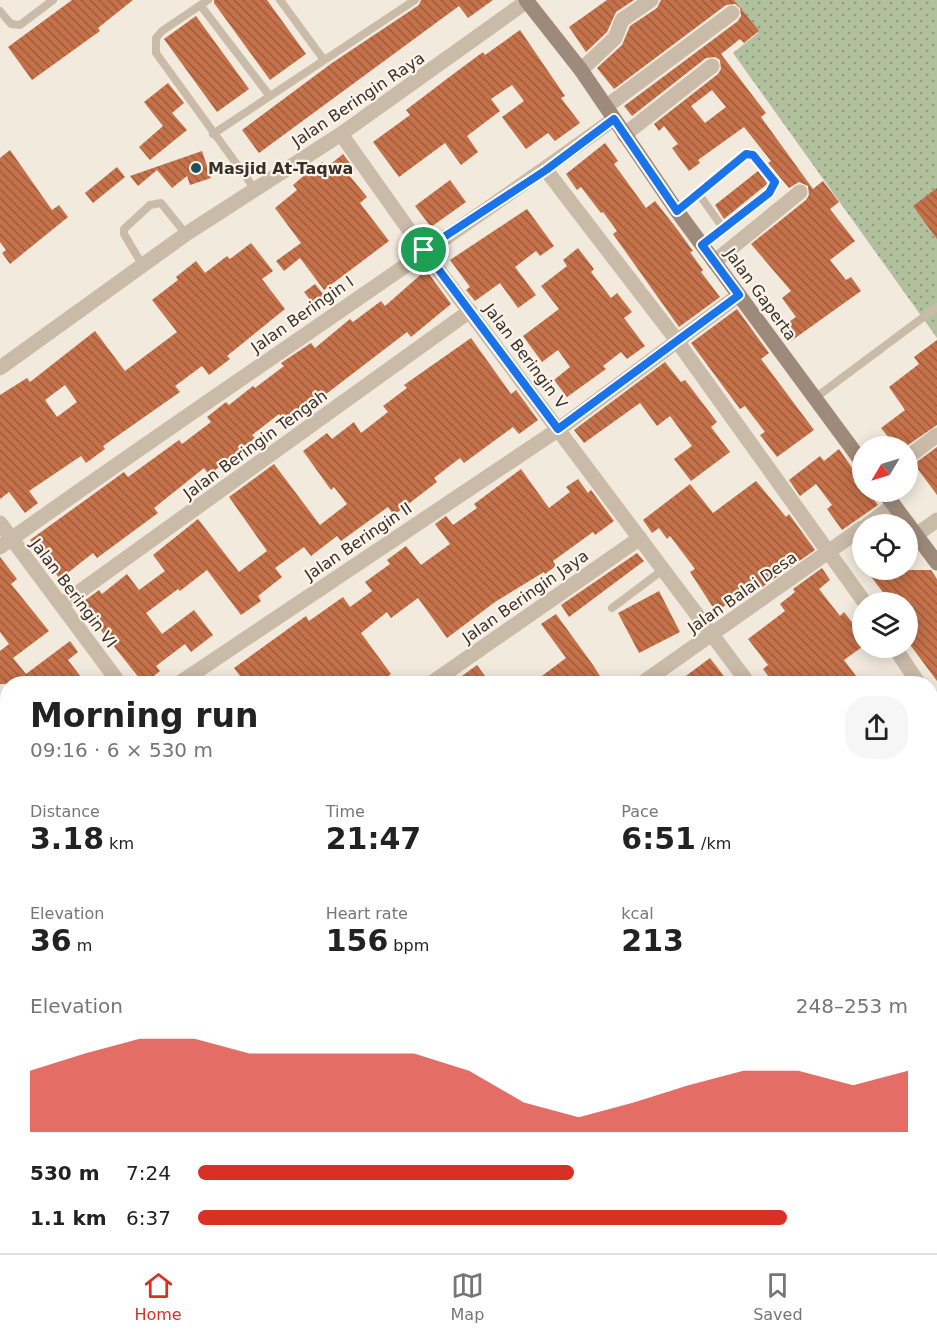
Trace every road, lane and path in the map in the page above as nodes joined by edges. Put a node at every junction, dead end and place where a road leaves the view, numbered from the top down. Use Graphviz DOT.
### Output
graph roads {
  1 [pos="53,0"];
  2 [pos="280,0"];
  3 [pos="415,0"];
  4 [pos="651,0"];
  5 [pos="526,1"];
  6 [pos="205,3"];
  7 [pos="0,10"];
  8 [pos="732,13"];
  9 [pos="324,60"];
  10 [pos="712,66"];
  11 [pos="582,70"];
  12 [pos="269,95"];
  13 [pos="610,112"];
  14 [pos="213,134"];
  15 [pos="341,134"];
  16 [pos="624,135"];
  17 [pos="546,170"];
  18 [pos="254,188"];
  19 [pos="800,192"];
  20 [pos="698,193"];
  21 [pos="677,211"];
  22 [pos="723,228"];
  23 [pos="186,234"];
  24 [pos="702,245"];
  25 [pos="424,250"];
  26 [pos="714,262"];
  27 [pos="143,266"];
  28 [pos="739,295"];
  29 [pos="937,307"];
  30 [pos="470,311"];
  31 [pos="677,342"];
  32 [pos="0,368"];
  33 [pos="815,398"];
  34 [pos="558,429"];
  35 [pos="937,435"];
  36 [pos="852,448"];
  37 [pos="918,449"];
  38 [pos="892,502"];
  39 [pos="894,505"];
  40 [pos="882,514"];
  41 [pos="901,514"];
  42 [pos="937,520"];
  43 [pos="0,523"];
  44 [pos="918,534"];
  45 [pos="852,536"];
  46 [pos="640,538"];
  47 [pos="918,538"];
  48 [pos="6,543"];
  49 [pos="830,552"];
  50 [pos="937,563"];
  51 [pos="664,569"];
  52 [pos="857,592"];
  53 [pos="61,605"];
  54 [pos="612,608"];
  55 [pos="713,634"];
  56 [pos="902,658"];
  57 [pos="114,676"];
  58 [pos="190,676"];
  59 [pos="442,676"];
  60 [pos="653,676"];
  61 [pos="743,676"];
  62 [pos="914,676"];
  1 -- 7 [label="lane"];
  2 -- 9 [label="lane"];
  3 -- 9 [label="lane"];
  4 -- 11 [label="street"];
  5 -- 11 [label="street, Jalan Gaperta"];
  5 -- 15 [label="street, Jalan Beringin Raya"];
  6 -- 12 [label="lane"];
  6 -- 14 [label="lane"];
  8 -- 13 [label="street, Jalan Beringin I"];
  9 -- 12 [label="lane"];
  10 -- 16 [label="street"];
  11 -- 13 [label="street, Jalan Gaperta"];
  12 -- 14 [label="lane"];
  13 -- 16 [label="street, Jalan Gaperta"];
  13 -- 17 [label="street, Jalan Beringin I"];
  14 -- 18 [label="lane"];
  15 -- 18 [label="street, Jalan Beringin Raya"];
  15 -- 25 [label="street, Jalan Beringin V"];
  16 -- 21 [label="street, Jalan Gaperta"];
  17 -- 25 [label="street, Jalan Beringin I"];
  17 -- 31 [label="street"];
  18 -- 23 [label="street, Jalan Beringin Raya"];
  19 -- 26 [label="street"];
  20 -- 21 [label="lane"];
  20 -- 22 [label="lane"];
  20 -- 22 [label="lane"];
  21 -- 24 [label="street, Jalan Gaperta"];
  22 -- 24 [label="lane"];
  23 -- 27 [label="street, Jalan Beringin Raya"];
  23 -- 27 [label="lane"];
  24 -- 26 [label="street, Jalan Gaperta"];
  25 -- 30 [label="street, Jalan Beringin V"];
  25 -- 48 [label="street, Jalan Beringin I"];
  26 -- 28 [label="street, Jalan Gaperta"];
  27 -- 32 [label="street, Jalan Beringin Raya"];
  28 -- 31 [label="street, Jalan Beringin II"];
  28 -- 33 [label="street, Jalan Gaperta"];
  29 -- 33 [label="lane"];
  30 -- 34 [label="street, Jalan Beringin V"];
  30 -- 53 [label="street, Jalan Beringin Tengah"];
  31 -- 34 [label="street, Jalan Beringin II"];
  31 -- 49 [label="street"];
  33 -- 36 [label="street, Jalan Gaperta"];
  34 -- 46 [label="street, Jalan Beringin V"];
  34 -- 58 [label="street, Jalan Beringin II"];
  35 -- 37 [label="street"];
  38 -- 39 [label="street"];
  39 -- 40 [label="street"];
  39 -- 41 [label="street"];
  42 -- 44 [label="street"];
  43 -- 48 [label="street, Jalan Beringin VI"];
  45 -- 49 [label="street, Jalan Balai Desa"];
  46 -- 51 [label="street, Jalan Beringin V"];
  46 -- 59 [label="street, Jalan Beringin Jaya"];
  47 -- 50 [label="street"];
  48 -- 53 [label="street, Jalan Beringin VI"];
  49 -- 52 [label="street"];
  49 -- 55 [label="street, Jalan Balai Desa"];
  51 -- 54 [label="lane"];
  51 -- 55 [label="street, Jalan Beringin V"];
  53 -- 57 [label="street, Jalan Beringin VI"];
  55 -- 60 [label="street, Jalan Balai Desa"];
  55 -- 61 [label="street, Jalan Beringin V"];
  56 -- 62 [label="street"];
}
